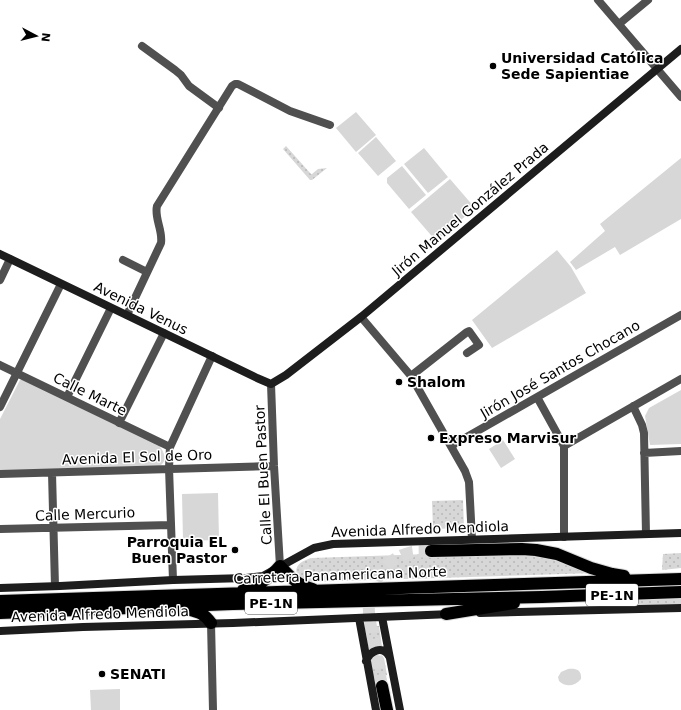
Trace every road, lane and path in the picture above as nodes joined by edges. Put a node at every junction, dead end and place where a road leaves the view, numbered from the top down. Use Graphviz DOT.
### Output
graph roads {
  1 [pos="598,0"];
  2 [pos="648,0"];
  3 [pos="619,24"];
  4 [pos="142,46"];
  5 [pos="681,49"];
  6 [pos="657,69"];
  7 [pos="681,96"];
  8 [pos="218,108"];
  9 [pos="330,125"];
  10 [pos="0,254"];
  11 [pos="10,259"];
  12 [pos="123,260"];
  13 [pos="147,272"];
  14 [pos="0,280"];
  15 [pos="61,284"];
  16 [pos="111,308"];
  17 [pos="127,315"];
  18 [pos="681,315"];
  19 [pos="361,317"];
  20 [pos="164,333"];
  21 [pos="467,353"];
  22 [pos="212,356"];
  23 [pos="0,365"];
  24 [pos="17,373"];
  25 [pos="411,376"];
  26 [pos="681,379"];
  27 [pos="271,384"];
  28 [pos="67,397"];
  29 [pos="537,397"];
  30 [pos="633,406"];
  31 [pos="0,407"];
  32 [pos="118,423"];
  33 [pos="451,446"];
  34 [pos="564,446"];
  35 [pos="170,447"];
  36 [pos="681,451"];
  37 [pos="644,453"];
  38 [pos="274,466"];
  39 [pos="169,468"];
  40 [pos="52,472"];
  41 [pos="0,474"];
  42 [pos="171,525"];
  43 [pos="54,528"];
  44 [pos="0,529"];
  45 [pos="681,533"];
  46 [pos="646,534"];
  47 [pos="564,537"];
  48 [pos="472,539"];
  49 [pos="431,552"];
  50 [pos="280,566"];
  51 [pos="678,578"];
  52 [pos="173,580"];
  53 [pos="650,580"];
  54 [pos="55,586"];
  55 [pos="0,588"];
  56 [pos="323,591"];
  57 [pos="681,592"];
  58 [pos="234,593"];
  59 [pos="542,597"];
  60 [pos="0,602"];
  61 [pos="156,607"];
  62 [pos="681,608"];
  63 [pos="0,613"];
  64 [pos="446,614"];
  65 [pos="382,617"];
  66 [pos="359,618"];
  67 [pos="211,623"];
  68 [pos="0,631"];
  69 [pos="390,656"];
  70 [pos="366,661"];
  71 [pos="382,686"];
  72 [pos="213,710"];
  73 [pos="376,710"];
  74 [pos="387,710"];
  75 [pos="400,710"];
  1 -- 3 [label="street"];
  2 -- 3 [label="street"];
  3 -- 6 [label="street"];
  4 -- 8 [label="street"];
  5 -- 6 [label="main road, Jirón Manuel González Prada"];
  6 -- 7 [label="street"];
  6 -- 19 [label="main road, Jirón Manuel González Prada"];
  8 -- 9 [label="street"];
  8 -- 13 [label="street"];
  10 -- 11 [label="main road, Avenida Venus"];
  11 -- 14 [label="street"];
  11 -- 15 [label="main road, Avenida Venus"];
  12 -- 13 [label="street"];
  13 -- 17 [label="street"];
  15 -- 16 [label="main road, Avenida Venus"];
  15 -- 24 [label="street"];
  16 -- 17 [label="main road, Avenida Venus"];
  16 -- 28 [label="street"];
  17 -- 20 [label="main road, Avenida Venus"];
  18 -- 29 [label="street, Jirón José Santos Chocano"];
  19 -- 25 [label="street"];
  19 -- 27 [label="main road, Jirón Manuel González Prada"];
  20 -- 22 [label="main road, Avenida Venus"];
  20 -- 32 [label="street"];
  21 -- 25 [label="street"];
  22 -- 27 [label="main road, Avenida Venus"];
  22 -- 35 [label="street"];
  23 -- 24 [label="street, Calle Marte"];
  24 -- 28 [label="street, Calle Marte"];
  24 -- 31 [label="street"];
  25 -- 33 [label="street"];
  26 -- 30 [label="street"];
  27 -- 38 [label="street, Calle El Buen Pastor"];
  28 -- 32 [label="street, Calle Marte"];
  29 -- 33 [label="street, Jirón José Santos Chocano"];
  29 -- 34 [label="street"];
  30 -- 34 [label="street"];
  30 -- 37 [label="street"];
  32 -- 35 [label="street, Calle Marte"];
  33 -- 48 [label="street"];
  34 -- 47 [label="street"];
  35 -- 39 [label="street"];
  36 -- 37 [label="street"];
  37 -- 46 [label="street"];
  38 -- 39 [label="street, Avenida El Sol de Oro"];
  38 -- 50 [label="street, Calle El Buen Pastor"];
  39 -- 40 [label="street, Avenida El Sol de Oro"];
  39 -- 42 [label="street"];
  40 -- 41 [label="street, Avenida El Sol de Oro"];
  40 -- 43 [label="street"];
  42 -- 43 [label="street, Calle Mercurio"];
  42 -- 52 [label="street"];
  43 -- 44 [label="street, Calle Mercurio"];
  43 -- 54 [label="street"];
  45 -- 46 [label="main road, Avenida Alfredo Mendiola"];
  46 -- 47 [label="main road, Avenida Alfredo Mendiola"];
  47 -- 48 [label="main road, Avenida Alfredo Mendiola"];
  48 -- 50 [label="main road, Avenida Alfredo Mendiola"];
  49 -- 53 [label="highway"];
  50 -- 52 [label="main road, Avenida Alfredo Mendiola"];
  50 -- 56 [label="highway"];
  50 -- 58 [label="highway"];
  51 -- 53 [label="highway, Carretera Panamericana Norte / PE-1N"];
  52 -- 54 [label="main road, Avenida Alfredo Mendiola"];
  53 -- 56 [label="highway, Carretera Panamericana Norte / PE-1N"];
  54 -- 55 [label="main road, Avenida Alfredo Mendiola"];
  56 -- 58 [label="highway, Carretera Panamericana Norte / PE-1N"];
  57 -- 59 [label="highway, Carretera Panamericana Norte / PE-1N"];
  58 -- 60 [label="highway, Carretera Panamericana Norte / PE-1N"];
  59 -- 61 [label="highway, Carretera Panamericana Norte / PE-1N"];
  59 -- 64 [label="highway"];
  61 -- 63 [label="highway, Carretera Panamericana Norte / PE-1N"];
  61 -- 67 [label="highway"];
  62 -- 64 [label="main road, Avenida Alfredo Mendiola"];
  64 -- 65 [label="main road, Avenida Alfredo Mendiola"];
  65 -- 66 [label="main road, Avenida Alfredo Mendiola"];
  65 -- 69 [label="main road"];
  66 -- 67 [label="main road, Avenida Alfredo Mendiola"];
  66 -- 70 [label="main road"];
  67 -- 68 [label="main road, Avenida Alfredo Mendiola"];
  67 -- 72 [label="street"];
  69 -- 70 [label="main road"];
  69 -- 75 [label="main road"];
  70 -- 73 [label="main road"];
  71 -- 74 [label="highway"];
}
